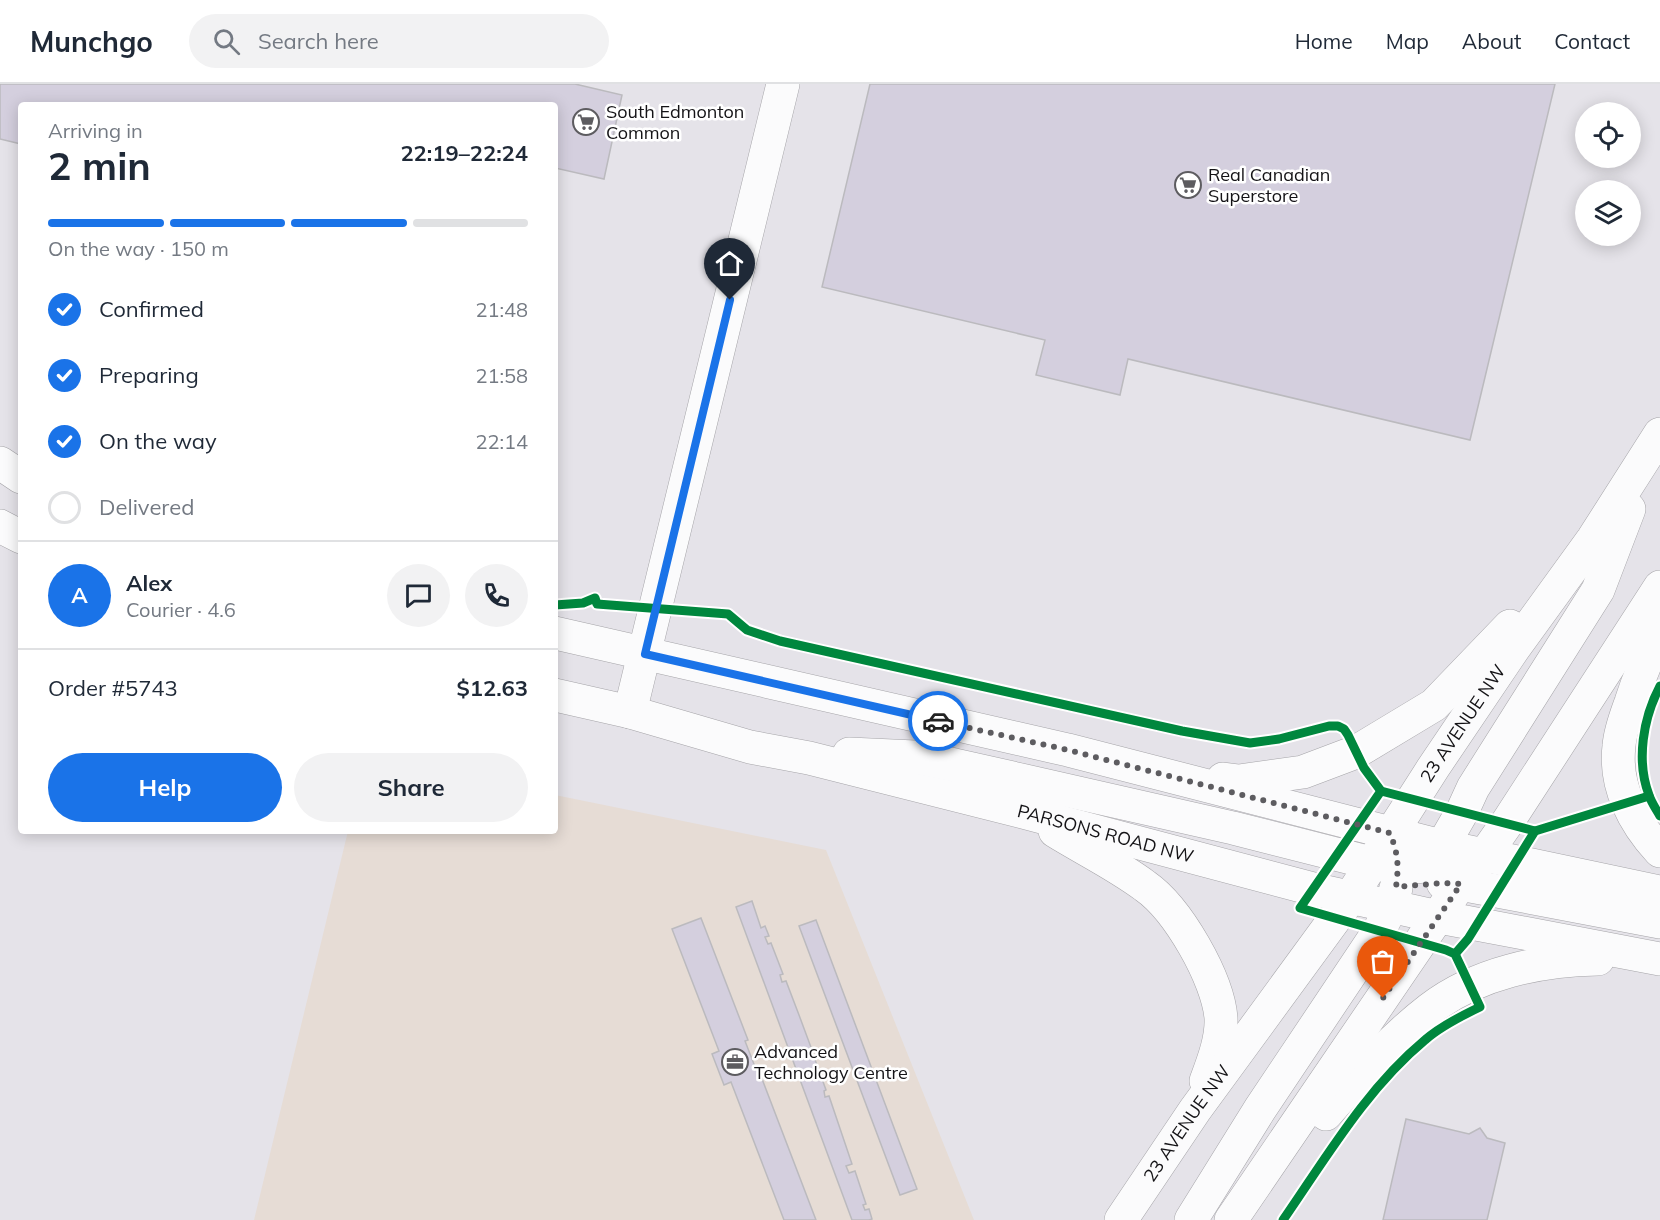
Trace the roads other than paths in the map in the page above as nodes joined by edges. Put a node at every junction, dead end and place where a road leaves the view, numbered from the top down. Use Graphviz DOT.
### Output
graph roads {
  1 [pos="783,84"];
  2 [pos="1656,442"];
  3 [pos="0,463"];
  4 [pos="18,475"];
  5 [pos="0,526"];
  6 [pos="18,535"];
  7 [pos="1593,538"];
  8 [pos="1660,587"];
  9 [pos="1660,633"];
  10 [pos="558,634"];
  11 [pos="645,654"];
  12 [pos="558,696"];
  13 [pos="630,712"];
  14 [pos="1068,750"];
  15 [pos="808,758"];
  16 [pos="1023,812"];
  17 [pos="1390,833"];
  18 [pos="1660,851"];
  19 [pos="1484,856"];
  20 [pos="1408,875"];
  21 [pos="1461,884"];
  22 [pos="1660,892"];
  23 [pos="1350,898"];
  24 [pos="1439,917"];
  25 [pos="1660,922"];
  26 [pos="1660,959"];
  27 [pos="1660,965"];
  28 [pos="1195,1110"];
  29 [pos="1121,1220"];
  30 [pos="1191,1220"];
  31 [pos="1231,1220"];
  32 [pos="1250,1220"];
  1 -- 11 [label="main road"];
  2 -- 7 [label="main road, 23 AVENUE NW"];
  2 -- 20 [label="main road"];
  3 -- 4 [label="main road"];
  5 -- 6 [label="main road"];
  7 -- 14 [label="main road"];
  7 -- 17 [label="main road, 23 AVENUE NW"];
  8 -- 19 [label="main road"];
  9 -- 18 [label="main road"];
  10 -- 11 [label="main road, PARSONS ROAD NW"];
  11 -- 13 [label="main road"];
  11 -- 14 [label="main road, PARSONS ROAD NW"];
  12 -- 13 [label="main road, PARSONS ROAD NW"];
  13 -- 15 [label="main road, PARSONS ROAD NW"];
  14 -- 17 [label="main road, PARSONS ROAD NW"];
  15 -- 16 [label="main road, PARSONS ROAD NW"];
  15 -- 20 [label="main road"];
  16 -- 23 [label="main road, PARSONS ROAD NW"];
  16 -- 28 [label="main road"];
  17 -- 20 [label="main road, PARSONS ROAD NW"];
  17 -- 20 [label="main road"];
  19 -- 20 [label="main road"];
  19 -- 21 [label="main road"];
  19 -- 22 [label="main road"];
  20 -- 21 [label="main road"];
  20 -- 23 [label="main road, PARSONS ROAD NW"];
  20 -- 24 [label="main road, PARSONS ROAD NW"];
  20 -- 30 [label="main road"];
  21 -- 24 [label="main road"];
  21 -- 25 [label="main road"];
  23 -- 28 [label="main road, 23 AVENUE NW"];
  24 -- 26 [label="main road, PARSONS ROAD NW"];
  24 -- 31 [label="main road"];
  27 -- 32 [label="main road"];
  28 -- 29 [label="main road, 23 AVENUE NW"];
}
